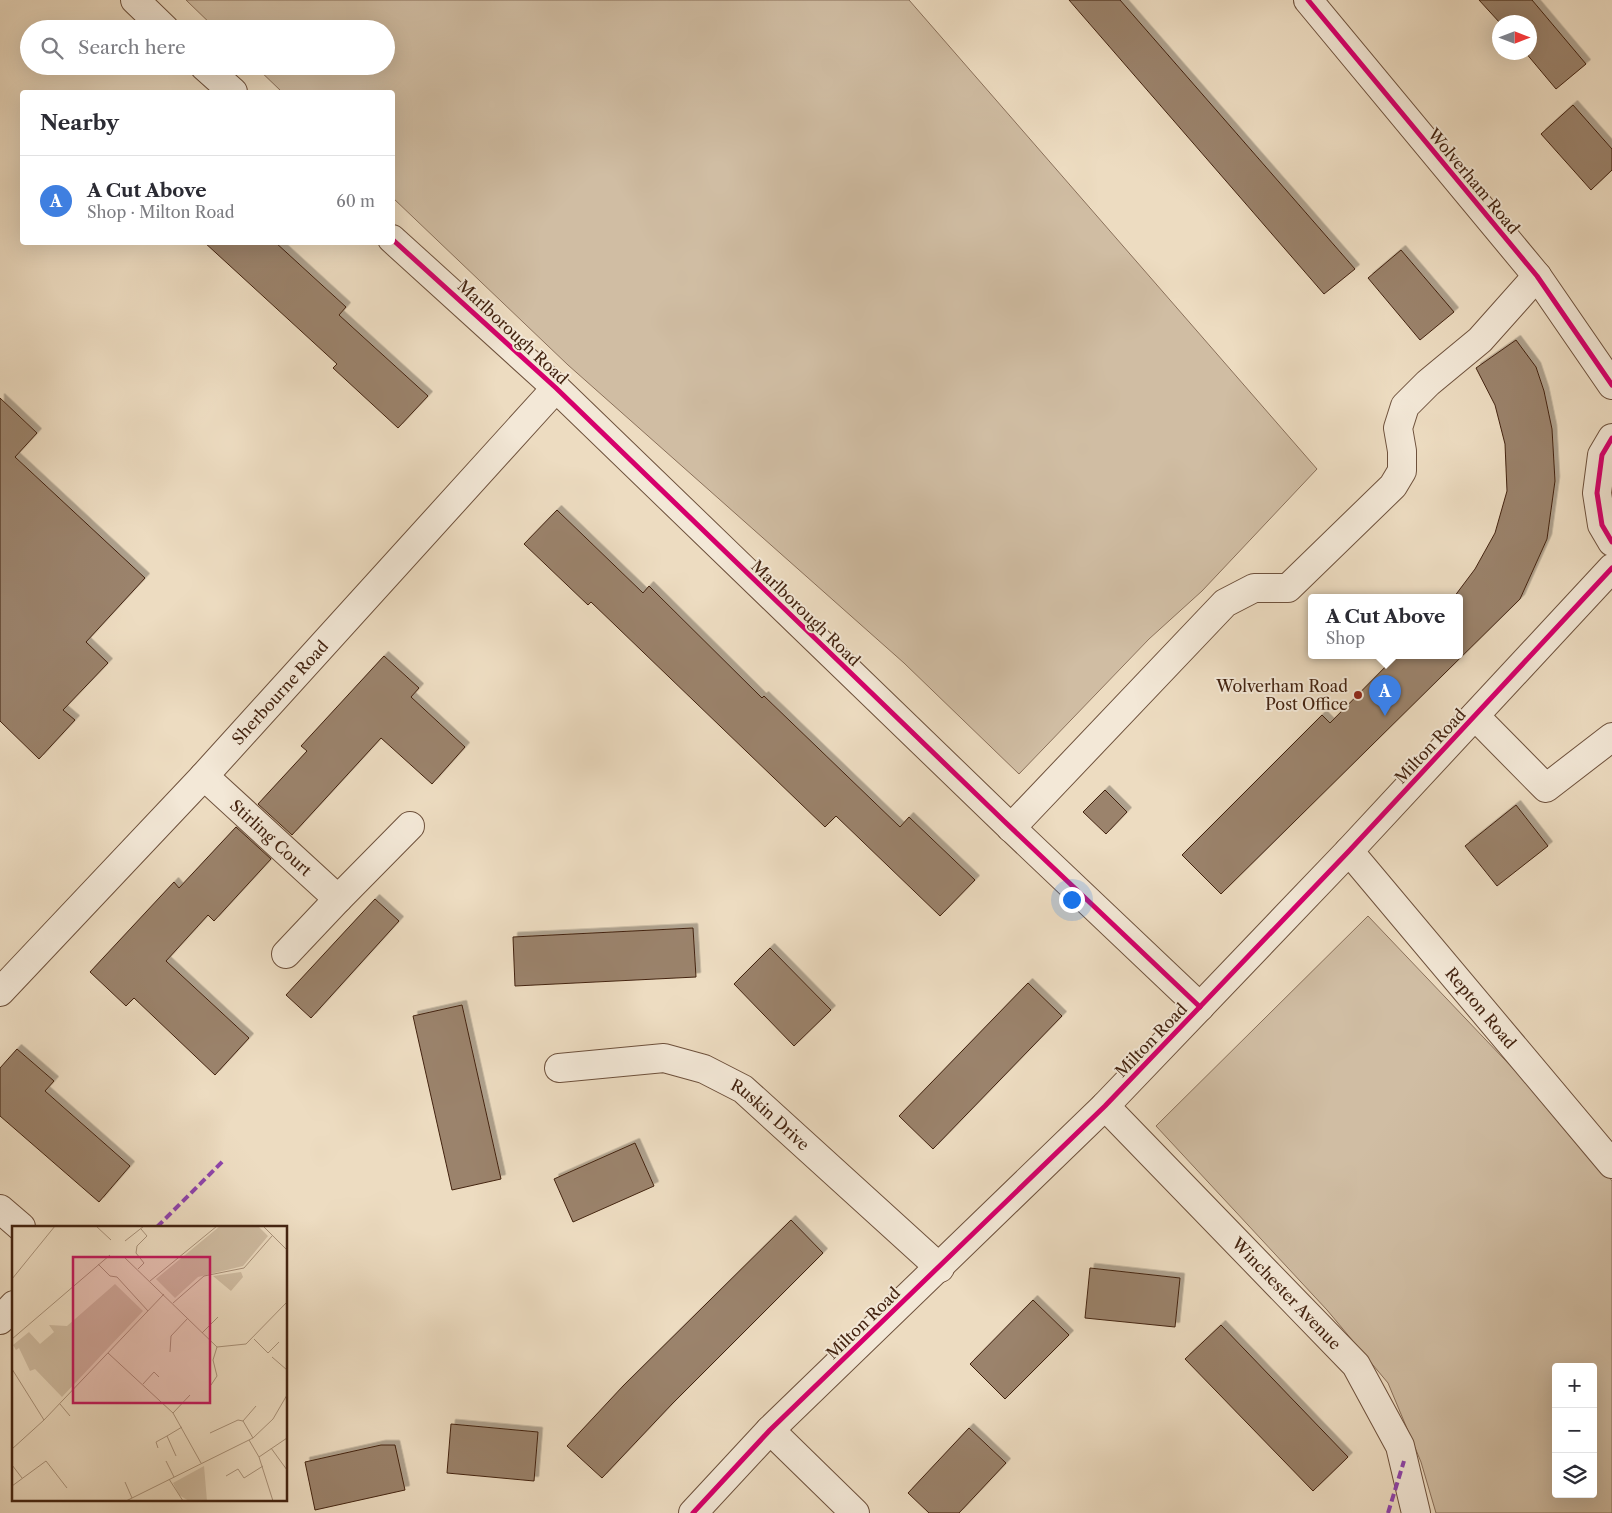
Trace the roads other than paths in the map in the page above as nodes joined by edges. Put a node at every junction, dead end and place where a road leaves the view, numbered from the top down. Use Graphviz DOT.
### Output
graph roads {
  1 [pos="135,0"];
  2 [pos="1308,0"];
  3 [pos="156,20"];
  4 [pos="214,75"];
  5 [pos="231,90"];
  6 [pos="395,242"];
  7 [pos="1537,276"];
  8 [pos="1612,385"];
  9 [pos="556,388"];
  10 [pos="1612,438"];
  11 [pos="1612,542"];
  12 [pos="1612,568"];
  13 [pos="1474,716"];
  14 [pos="1612,737"];
  15 [pos="204,776"];
  16 [pos="410,826"];
  17 [pos="1011,828"];
  18 [pos="1349,851"];
  19 [pos="338,899"];
  20 [pos="286,954"];
  21 [pos="0,992"];
  22 [pos="1200,1007"];
  23 [pos="559,1068"];
  24 [pos="1105,1106"];
  25 [pos="1612,1164"];
  26 [pos="0,1209"];
  27 [pos="20,1226"];
  28 [pos="940,1268"];
  29 [pos="12,1307"];
  30 [pos="0,1320"];
  31 [pos="770,1430"];
  32 [pos="692,1513"];
  33 [pos="855,1513"];
  34 [pos="1416,1513"];
  1 -- 3 [label="street"];
  2 -- 7 [label="street, Wolverham Road"];
  4 -- 5 [label="street"];
  6 -- 9 [label="street, Marlborough Road"];
  7 -- 8 [label="street, Wolverham Road"];
  7 -- 17 [label="street"];
  9 -- 15 [label="street, Sherbourne Road"];
  9 -- 17 [label="street, Marlborough Road"];
  10 -- 11 [label="street"];
  12 -- 13 [label="street, Milton Road"];
  13 -- 14 [label="street"];
  13 -- 18 [label="street, Milton Road"];
  15 -- 19 [label="street, Stirling Court"];
  15 -- 21 [label="street, Sherbourne Road"];
  16 -- 19 [label="street"];
  17 -- 22 [label="street, Marlborough Road"];
  18 -- 22 [label="street, Milton Road"];
  18 -- 25 [label="street, Repton Road"];
  19 -- 20 [label="street"];
  22 -- 24 [label="street, Milton Road"];
  23 -- 28 [label="street, Ruskin Drive"];
  24 -- 28 [label="street, Milton Road"];
  24 -- 34 [label="street, Winchester Avenue"];
  26 -- 27 [label="street"];
  28 -- 31 [label="street, Milton Road"];
  29 -- 30 [label="street"];
  31 -- 32 [label="street, Milton Road"];
  31 -- 33 [label="street"];
}
